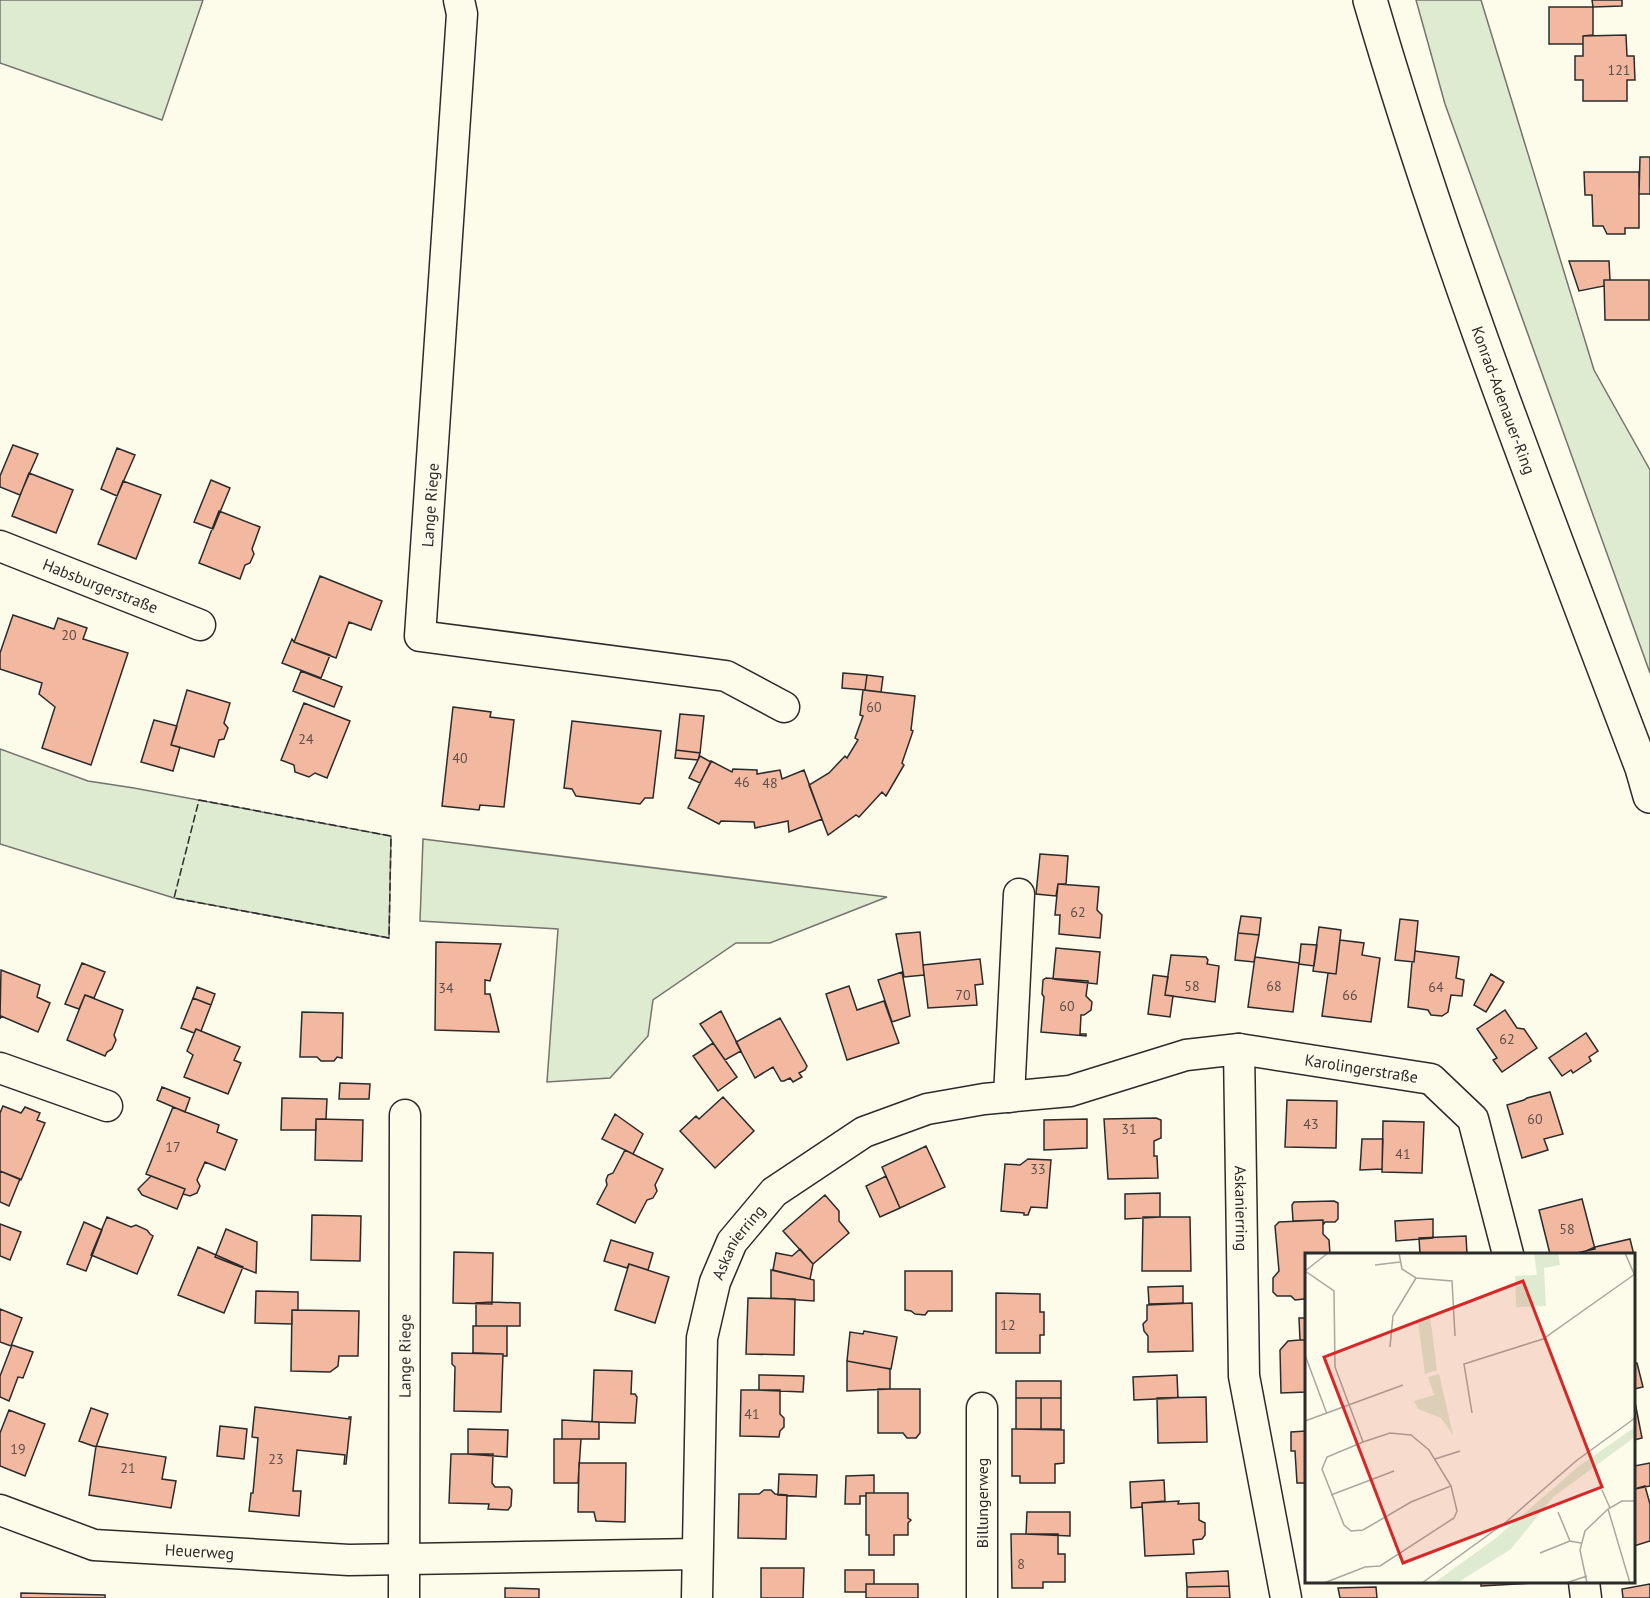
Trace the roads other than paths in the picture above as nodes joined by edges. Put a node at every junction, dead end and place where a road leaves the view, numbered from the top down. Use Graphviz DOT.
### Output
graph roads {
  1 [pos="459,0"];
  2 [pos="1370,0"];
  3 [pos="0,546"];
  4 [pos="200,625"];
  5 [pos="784,707"];
  6 [pos="1650,796"];
  7 [pos="1019,894"];
  8 [pos="1239,1049"];
  9 [pos="0,1068"];
  10 [pos="1009,1096"];
  11 [pos="107,1106"];
  12 [pos="405,1115"];
  13 [pos="1508,1253"];
  14 [pos="982,1408"];
  15 [pos="0,1510"];
  16 [pos="697,1554"];
  17 [pos="405,1559"];
  18 [pos="1584,1583"];
  19 [pos="404,1598"];
  20 [pos="697,1598"];
  21 [pos="982,1598"];
  22 [pos="1286,1598"];
  23 [pos="1586,1598"];
  1 -- 5 [label="street, Lange Riege"];
  2 -- 6 [label="main road, Konrad-Adenauer-Ring"];
  3 -- 4 [label="street, Habsburgerstraße"];
  7 -- 10 [label="street"];
  8 -- 10 [label="street, Askanierring"];
  8 -- 13 [label="street, Karolingerstraße"];
  8 -- 22 [label="street, Askanierring"];
  9 -- 11 [label="street"];
  10 -- 16 [label="street, Askanierring"];
  12 -- 17 [label="street, Lange Riege"];
  14 -- 21 [label="street, Billungerweg"];
  15 -- 17 [label="street, Heuerweg"];
  16 -- 17 [label="street"];
  16 -- 20 [label="street, Askanierring"];
  17 -- 19 [label="street, Lange Riege"];
  18 -- 23 [label="street"];
}
